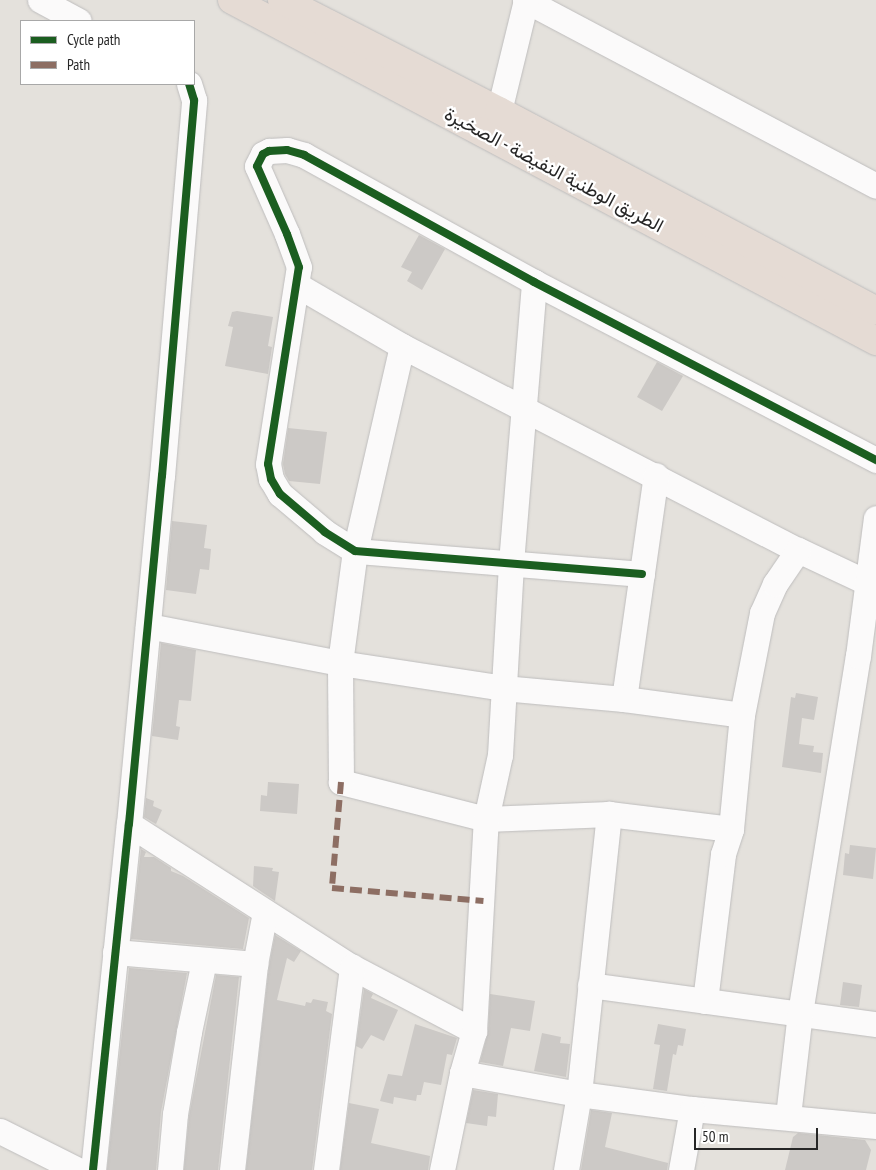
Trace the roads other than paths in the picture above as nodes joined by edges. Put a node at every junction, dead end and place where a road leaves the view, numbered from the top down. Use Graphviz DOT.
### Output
graph roads {
  1 [pos="40,0"];
  2 [pos="232,0"];
  3 [pos="282,0"];
  4 [pos="526,0"];
  5 [pos="77,20"];
  6 [pos="189,85"];
  7 [pos="500,111"];
  8 [pos="876,186"];
  9 [pos="534,282"];
  10 [pos="297,285"];
  11 [pos="876,311"];
  12 [pos="876,342"];
  13 [pos="402,346"];
  14 [pos="523,407"];
  15 [pos="876,460"];
  16 [pos="656,475"];
  17 [pos="876,518"];
  18 [pos="798,550"];
  19 [pos="355,551"];
  20 [pos="511,563"];
  21 [pos="642,574"];
  22 [pos="866,582"];
  23 [pos="148,626"];
  24 [pos="867,658"];
  25 [pos="340,663"];
  26 [pos="503,688"];
  27 [pos="624,699"];
  28 [pos="742,715"];
  29 [pos="609,814"];
  30 [pos="486,819"];
  31 [pos="130,824"];
  32 [pos="731,829"];
  33 [pos="264,912"];
  34 [pos="115,952"];
  35 [pos="204,961"];
  36 [pos="255,964"];
  37 [pos="352,967"];
  38 [pos="590,985"];
  39 [pos="705,1001"];
  40 [pos="800,1013"];
  41 [pos="876,1024"];
  42 [pos="474,1031"];
  43 [pos="462,1073"];
  44 [pos="579,1094"];
  45 [pos="692,1109"];
  46 [pos="788,1116"];
  47 [pos="876,1126"];
  48 [pos="0,1131"];
  49 [pos="78,1170"];
  50 [pos="93,1170"];
  51 [pos="170,1170"];
  52 [pos="232,1170"];
  53 [pos="326,1170"];
  54 [pos="442,1170"];
  55 [pos="566,1170"];
  56 [pos="681,1170"];
  1 -- 5 [label="street"];
  2 -- 12 [label="highway, الطريق الوطنية النفيضة - الصخيرة"];
  3 -- 7 [label="highway, الطريق الوطنية النفيضة - الصخيرة"];
  4 -- 7 [label="street"];
  4 -- 8 [label="street"];
  6 -- 23 [label="street"];
  7 -- 11 [label="highway, الطريق الوطنية النفيضة - الصخيرة"];
  9 -- 10 [label="street"];
  9 -- 14 [label="street"];
  9 -- 15 [label="street"];
  10 -- 13 [label="street"];
  10 -- 19 [label="street"];
  13 -- 14 [label="street"];
  13 -- 19 [label="street"];
  14 -- 16 [label="street"];
  14 -- 20 [label="street"];
  16 -- 18 [label="street"];
  16 -- 21 [label="street"];
  17 -- 22 [label="street"];
  18 -- 22 [label="street"];
  18 -- 28 [label="street"];
  19 -- 20 [label="street"];
  19 -- 25 [label="street"];
  20 -- 21 [label="street"];
  20 -- 26 [label="street"];
  21 -- 27 [label="street"];
  22 -- 24 [label="street"];
  23 -- 25 [label="street"];
  23 -- 31 [label="street"];
  24 -- 40 [label="street"];
  25 -- 26 [label="street"];
  25 -- 30 [label="street"];
  26 -- 27 [label="street"];
  26 -- 30 [label="street"];
  27 -- 28 [label="street"];
  28 -- 32 [label="street"];
  29 -- 30 [label="street"];
  29 -- 32 [label="street"];
  29 -- 38 [label="street"];
  30 -- 42 [label="street"];
  31 -- 33 [label="street"];
  31 -- 34 [label="street"];
  32 -- 39 [label="street"];
  33 -- 36 [label="street"];
  33 -- 37 [label="street"];
  34 -- 35 [label="street"];
  34 -- 50 [label="street"];
  35 -- 36 [label="street"];
  35 -- 51 [label="street"];
  36 -- 52 [label="street"];
  37 -- 42 [label="street"];
  37 -- 53 [label="street"];
  38 -- 39 [label="street"];
  38 -- 44 [label="street"];
  39 -- 40 [label="street"];
  40 -- 41 [label="street"];
  40 -- 46 [label="street"];
  42 -- 43 [label="street"];
  43 -- 44 [label="street"];
  43 -- 54 [label="street"];
  44 -- 45 [label="street"];
  44 -- 55 [label="street"];
  45 -- 46 [label="street"];
  45 -- 56 [label="street"];
  46 -- 47 [label="street"];
  48 -- 49 [label="street"];
}
